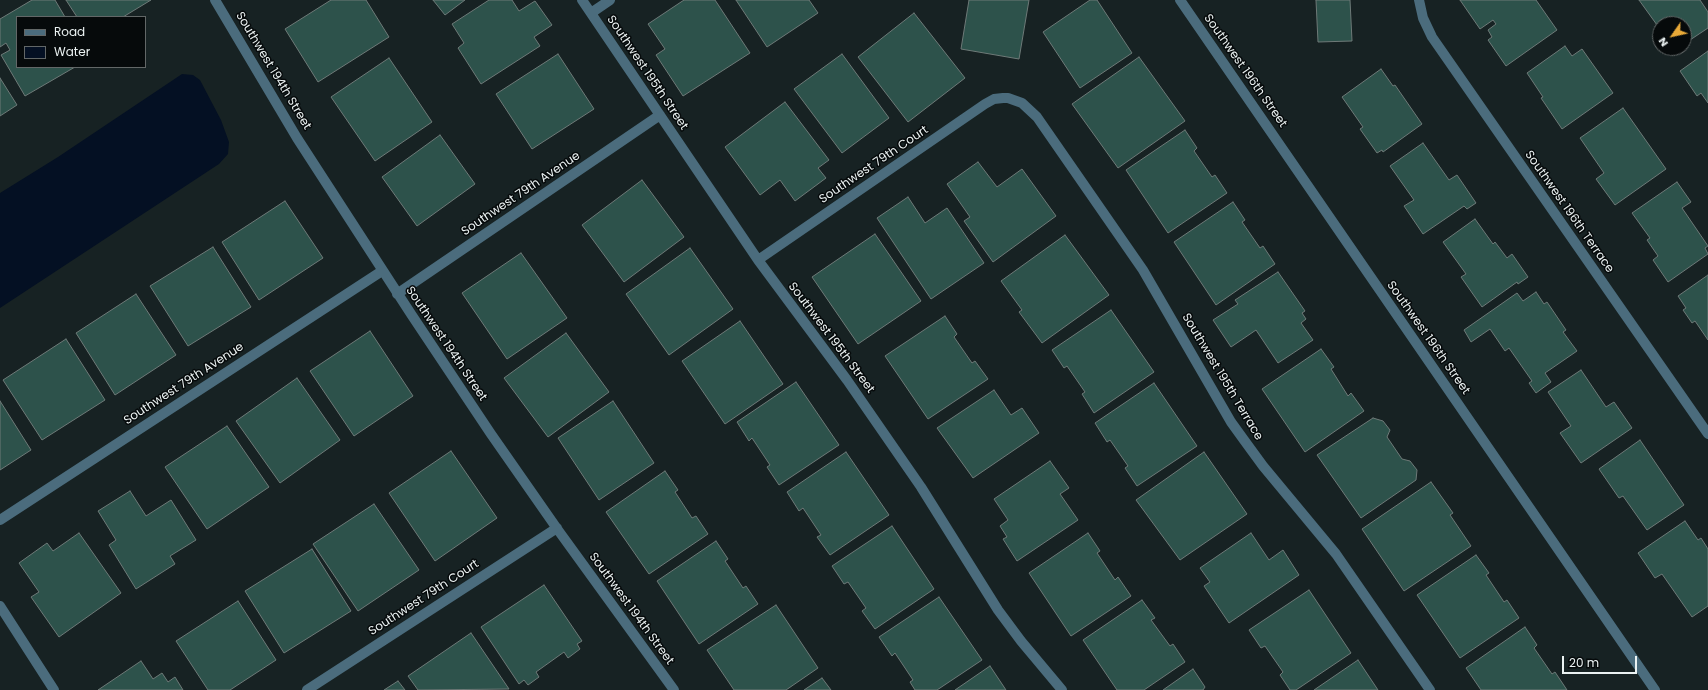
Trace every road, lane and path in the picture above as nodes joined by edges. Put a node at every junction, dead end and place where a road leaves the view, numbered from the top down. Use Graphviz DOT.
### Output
graph roads {
  1 [pos="215,0"];
  2 [pos="582,0"];
  3 [pos="610,0"];
  4 [pos="1180,0"];
  5 [pos="1419,0"];
  6 [pos="590,13"];
  7 [pos="1008,98"];
  8 [pos="660,115"];
  9 [pos="758,260"];
  10 [pos="382,271"];
  11 [pos="398,294"];
  12 [pos="1708,434"];
  13 [pos="0,520"];
  14 [pos="557,528"];
  15 [pos="0,606"];
  16 [pos="54,690"];
  17 [pos="306,690"];
  18 [pos="674,690"];
  19 [pos="1062,690"];
  20 [pos="1430,690"];
  21 [pos="1655,690"];
  1 -- 10 [label="street, Southwest 194th Street"];
  2 -- 6 [label="street, Southwest 195th Street"];
  3 -- 6 [label="street"];
  4 -- 21 [label="street, Southwest 196th Street"];
  5 -- 12 [label="street, Southwest 196th Terrace"];
  6 -- 8 [label="street, Southwest 195th Street"];
  7 -- 9 [label="street, Southwest 79th Court"];
  7 -- 20 [label="street, Southwest 195th Terrace"];
  8 -- 9 [label="street, Southwest 195th Street"];
  8 -- 11 [label="street, Southwest 79th Avenue"];
  9 -- 19 [label="street, Southwest 195th Street"];
  10 -- 11 [label="street, Southwest 194th Street"];
  10 -- 13 [label="street, Southwest 79th Avenue"];
  11 -- 14 [label="street, Southwest 194th Street"];
  14 -- 17 [label="street, Southwest 79th Court"];
  14 -- 18 [label="street, Southwest 194th Street"];
  15 -- 16 [label="street"];
}
